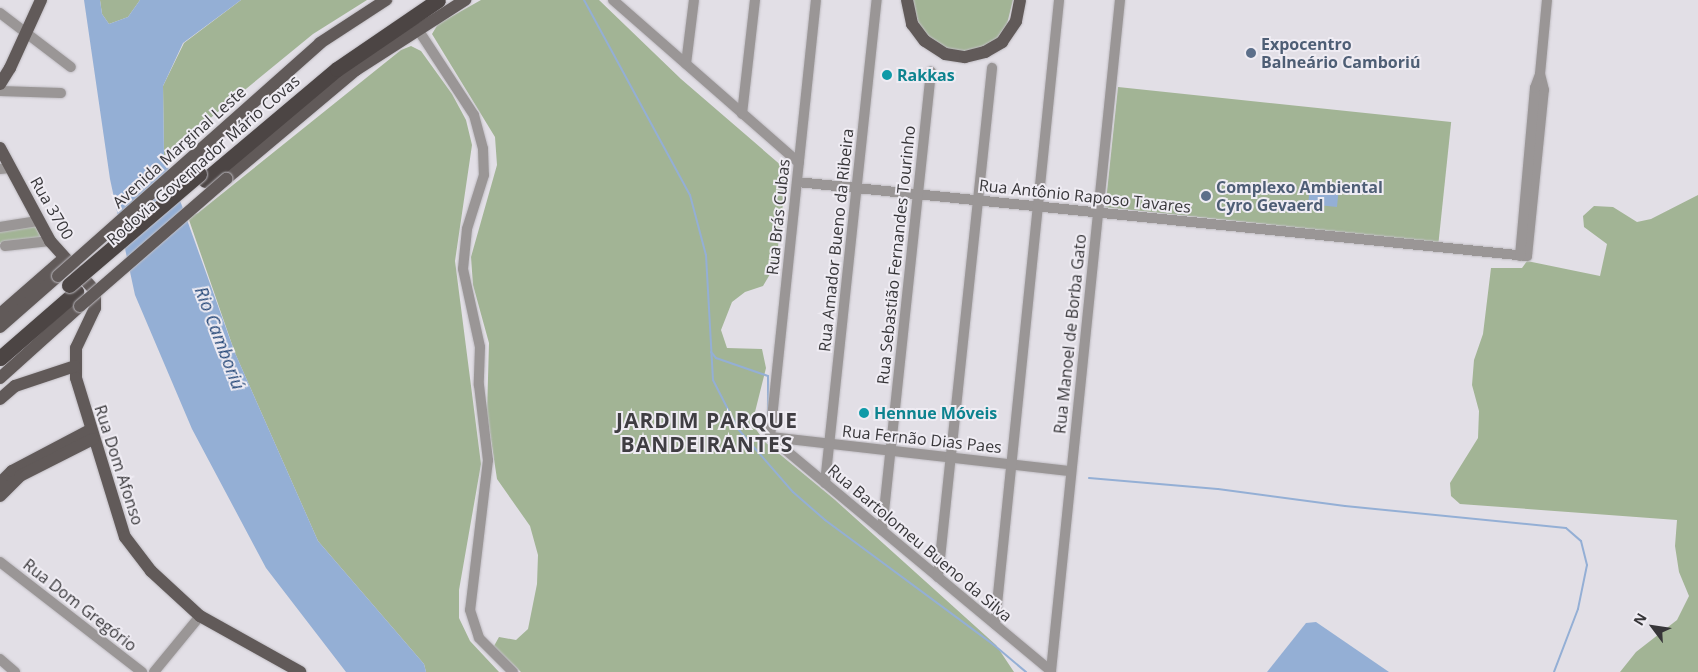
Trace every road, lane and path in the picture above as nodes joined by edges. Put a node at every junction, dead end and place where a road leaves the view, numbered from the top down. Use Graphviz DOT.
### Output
graph roads {
  1 [pos="41,0"];
  2 [pos="386,0"];
  3 [pos="420,0"];
  4 [pos="438,0"];
  5 [pos="465,0"];
  6 [pos="613,0"];
  7 [pos="694,0"];
  8 [pos="755,0"];
  9 [pos="816,0"];
  10 [pos="877,0"];
  11 [pos="907,0"];
  12 [pos="1020,0"];
  13 [pos="1059,0"];
  14 [pos="1120,0"];
  15 [pos="1538,0"];
  16 [pos="1547,0"];
  17 [pos="0,14"];
  18 [pos="1546,14"];
  19 [pos="417,28"];
  20 [pos="26,33"];
  21 [pos="686,64"];
  22 [pos="71,67"];
  23 [pos="992,68"];
  24 [pos="931,72"];
  25 [pos="2,77"];
  26 [pos="0,91"];
  27 [pos="61,93"];
  28 [pos="742,114"];
  29 [pos="0,148"];
  30 [pos="799,163"];
  31 [pos="6,169"];
  32 [pos="202,177"];
  33 [pos="797,182"];
  34 [pos="857,188"];
  35 [pos="918,194"];
  36 [pos="978,200"];
  37 [pos="1038,207"];
  38 [pos="1097,213"];
  39 [pos="38,221"];
  40 [pos="0,227"];
  41 [pos="50,241"];
  42 [pos="5,246"];
  43 [pos="63,259"];
  44 [pos="73,288"];
  45 [pos="0,314"];
  46 [pos="0,327"];
  47 [pos="0,346"];
  48 [pos="0,358"];
  49 [pos="75,366"];
  50 [pos="0,378"];
  51 [pos="0,399"];
  52 [pos="92,435"];
  53 [pos="770,437"];
  54 [pos="829,444"];
  55 [pos="890,450"];
  56 [pos="950,457"];
  57 [pos="1011,464"];
  58 [pos="1071,471"];
  59 [pos="0,483"];
  60 [pos="825,483"];
  61 [pos="0,496"];
  62 [pos="882,530"];
  63 [pos="0,562"];
  64 [pos="938,577"];
  65 [pos="200,616"];
  66 [pos="994,624"];
  67 [pos="0,659"];
  68 [pos="1051,671"];
  69 [pos="15,672"];
  70 [pos="142,672"];
  71 [pos="154,672"];
  72 [pos="300,672"];
  73 [pos="512,672"];
  1 -- 20 [label="main road"];
  2 -- 44 [label="main road, Avenida Marginal Leste, bridge"];
  3 -- 32 [label="highway, Rodovia Governador Mário Covas"];
  4 -- 32 [label="highway, Rodovia Governador Mário Covas"];
  5 -- 19 [label="main road"];
  6 -- 21 [label="street"];
  7 -- 21 [label="street"];
  8 -- 28 [label="street"];
  9 -- 30 [label="street, Rua Brás Cubas"];
  10 -- 34 [label="street, Rua Amador Bueno da Ribeira"];
  11 -- 12 [label="main road"];
  13 -- 37 [label="street"];
  14 -- 38 [label="street, Rua Manoel de Borba Gato"];
  15 -- 18 [label="street"];
  16 -- 18 [label="street"];
  17 -- 20 [label="street"];
  18 -- 38 [label="street, Rua Antônio Raposo Tavares"];
  19 -- 44 [label="main road, bridge"];
  19 -- 73 [label="street"];
  20 -- 22 [label="street"];
  20 -- 25 [label="main road"];
  21 -- 28 [label="street"];
  23 -- 36 [label="street"];
  24 -- 35 [label="street, Rua Sebastião Fernandes Tourinho"];
  26 -- 27 [label="street"];
  28 -- 30 [label="street"];
  29 -- 31 [label="main road, Rua 3700"];
  30 -- 33 [label="street, Rua Brás Cubas"];
  31 -- 39 [label="main road, Rua 3700"];
  32 -- 44 [label="highway, Rodovia Governador Mário Covas, bridge"];
  33 -- 34 [label="street, Rua Antônio Raposo Tavares"];
  33 -- 53 [label="street, Rua Brás Cubas"];
  34 -- 35 [label="street, Rua Antônio Raposo Tavares"];
  34 -- 54 [label="street, Rua Amador Bueno da Ribeira"];
  35 -- 36 [label="street, Rua Antônio Raposo Tavares"];
  35 -- 55 [label="street, Rua Sebastião Fernandes Tourinho"];
  36 -- 37 [label="street, Rua Antônio Raposo Tavares"];
  36 -- 56 [label="street"];
  37 -- 38 [label="street, Rua Antônio Raposo Tavares"];
  37 -- 57 [label="street"];
  38 -- 58 [label="street, Rua Manoel de Borba Gato"];
  39 -- 40 [label="street"];
  39 -- 41 [label="main road, Rua 3700"];
  41 -- 42 [label="street"];
  41 -- 43 [label="main road, Rua 3700"];
  43 -- 44 [label="main road, Rua 3700"];
  43 -- 45 [label="main road"];
  44 -- 46 [label="main road, Avenida Marginal Leste"];
  44 -- 47 [label="highway, Rodovia Governador Mário Covas"];
  44 -- 48 [label="highway, Rodovia Governador Mário Covas"];
  44 -- 49 [label="main road, Rua Dom Afonso"];
  44 -- 50 [label="main road"];
  49 -- 51 [label="main road"];
  49 -- 52 [label="main road, Rua Dom Afonso"];
  52 -- 59 [label="main road"];
  52 -- 61 [label="main road"];
  52 -- 65 [label="main road, Rua Dom Afonso"];
  53 -- 54 [label="street, Rua Fernão Dias Paes"];
  53 -- 60 [label="street, Rua Bartolomeu Bueno da Silva"];
  54 -- 55 [label="street, Rua Fernão Dias Paes"];
  54 -- 60 [label="street, Rua Amador Bueno da Ribeira"];
  55 -- 56 [label="street, Rua Fernão Dias Paes"];
  55 -- 62 [label="street, Rua Sebastião Fernandes Tourinho"];
  56 -- 57 [label="street, Rua Fernão Dias Paes"];
  56 -- 64 [label="street"];
  57 -- 58 [label="street, Rua Fernão Dias Paes"];
  57 -- 66 [label="street"];
  58 -- 68 [label="street, Rua Manoel de Borba Gato"];
  60 -- 62 [label="street, Rua Bartolomeu Bueno da Silva"];
  62 -- 64 [label="street, Rua Bartolomeu Bueno da Silva"];
  63 -- 70 [label="street, Rua Dom Gregório"];
  64 -- 66 [label="street, Rua Bartolomeu Bueno da Silva"];
  65 -- 71 [label="street"];
  65 -- 72 [label="main road, Rua Dom Afonso"];
  66 -- 68 [label="street, Rua Bartolomeu Bueno da Silva"];
  67 -- 69 [label="street"];
}
